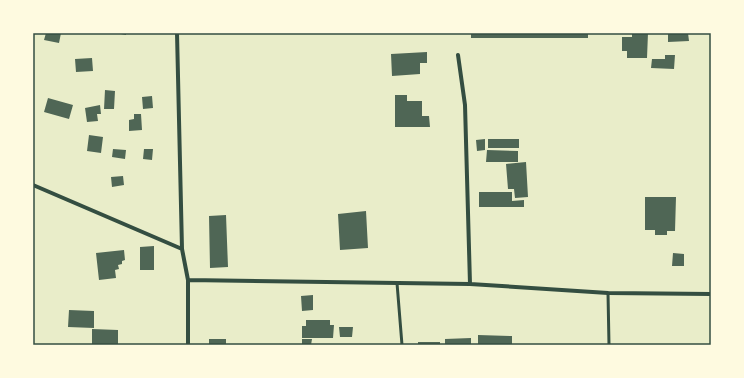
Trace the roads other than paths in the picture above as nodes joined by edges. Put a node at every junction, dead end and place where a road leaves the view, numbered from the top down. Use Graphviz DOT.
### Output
graph roads {
  1 [pos="177,33"];
  2 [pos="458,55"];
  3 [pos="33,185"];
  4 [pos="182,249"];
  5 [pos="188,280"];
  6 [pos="397,283"];
  7 [pos="470,284"];
  8 [pos="608,294"];
  9 [pos="711,294"];
  10 [pos="188,345"];
  11 [pos="402,345"];
  12 [pos="609,345"];
  1 -- 4 [label="street"];
  2 -- 7 [label="street"];
  3 -- 4 [label="street"];
  4 -- 5 [label="street"];
  5 -- 6 [label="street"];
  5 -- 10 [label="street"];
  6 -- 7 [label="street"];
  6 -- 11 [label="lane"];
  7 -- 8 [label="street"];
  8 -- 9 [label="street"];
  8 -- 12 [label="lane"];
}
